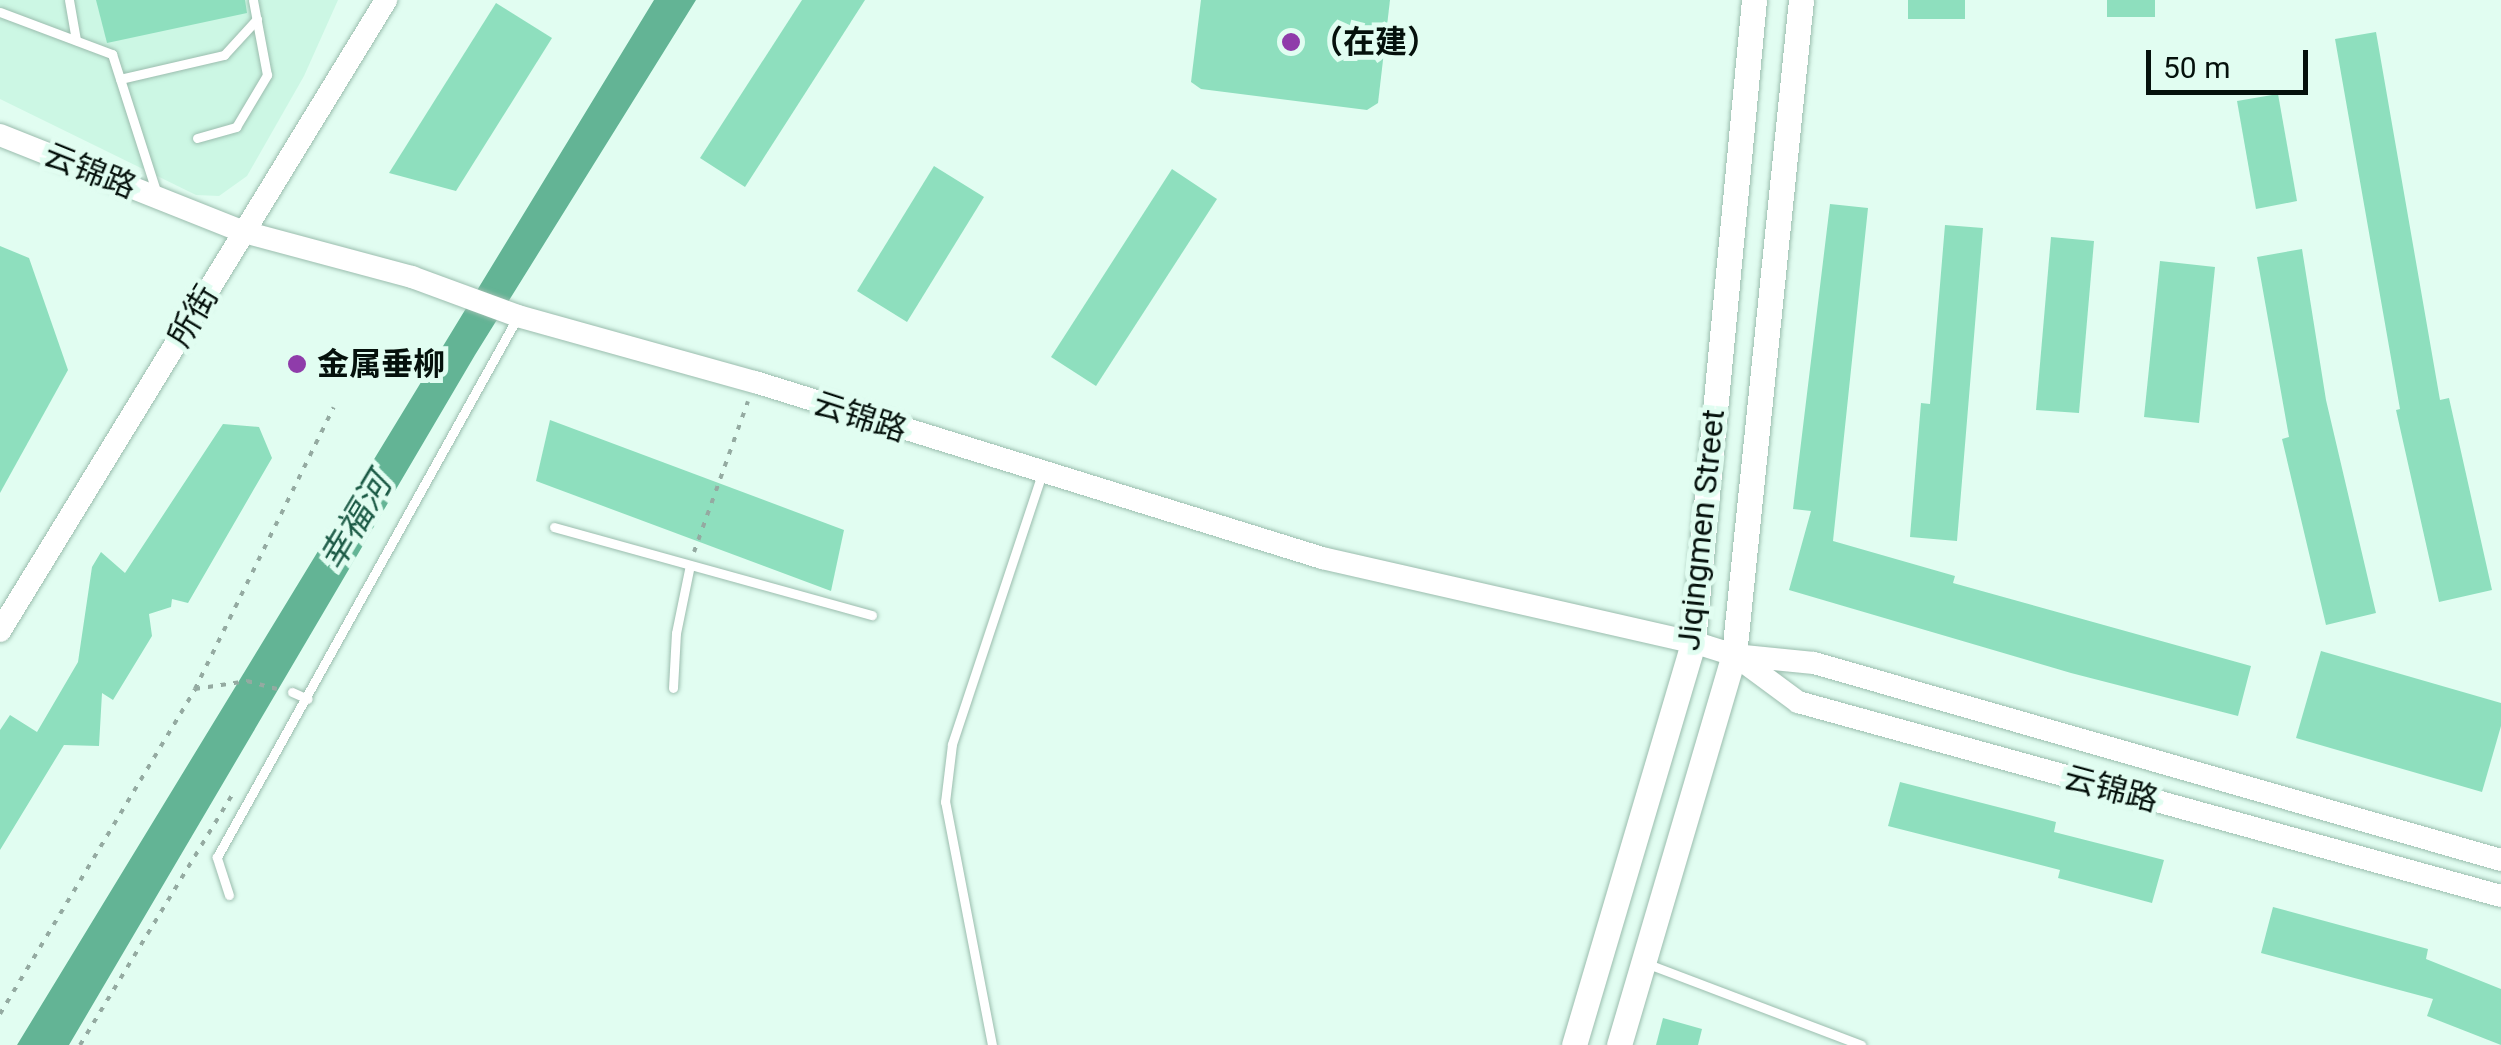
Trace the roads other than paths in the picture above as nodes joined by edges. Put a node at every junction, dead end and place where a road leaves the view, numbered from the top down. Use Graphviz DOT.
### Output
graph roads {
  1 [pos="69,0"];
  2 [pos="254,0"];
  3 [pos="386,0"];
  4 [pos="1754,0"];
  5 [pos="1801,0"];
  6 [pos="0,12"];
  7 [pos="258,19"];
  8 [pos="76,40"];
  9 [pos="120,79"];
  10 [pos="0,135"];
  11 [pos="197,138"];
  12 [pos="158,198"];
  13 [pos="244,232"];
  14 [pos="518,316"];
  15 [pos="1042,474"];
  16 [pos="554,528"];
  17 [pos="690,564"];
  18 [pos="872,615"];
  19 [pos="0,631"];
  20 [pos="1693,642"];
  21 [pos="1734,655"];
  22 [pos="673,688"];
  23 [pos="292,692"];
  24 [pos="308,699"];
  25 [pos="2501,860"];
  26 [pos="229,895"];
  27 [pos="2501,896"];
  28 [pos="1644,963"];
  29 [pos="992,1045"];
  30 [pos="1574,1045"];
  31 [pos="1619,1045"];
  32 [pos="1861,1045"];
  1 -- 8 [label="lane"];
  2 -- 7 [label="lane"];
  3 -- 13 [label="street, 所街"];
  4 -- 20 [label="main road, Jiqingmen Street"];
  5 -- 21 [label="main road, Jiqingmen Street"];
  6 -- 8 [label="lane"];
  7 -- 9 [label="lane"];
  7 -- 11 [label="lane"];
  8 -- 9 [label="lane"];
  9 -- 12 [label="lane"];
  10 -- 12 [label="street, 云锦路"];
  12 -- 13 [label="street, 云锦路"];
  13 -- 14 [label="street, 云锦路"];
  13 -- 19 [label="street, 所街"];
  14 -- 15 [label="street, 云锦路"];
  14 -- 24 [label="lane"];
  15 -- 20 [label="street, 云锦路"];
  15 -- 29 [label="lane"];
  16 -- 17 [label="lane"];
  17 -- 18 [label="lane"];
  17 -- 22 [label="lane"];
  20 -- 21 [label="street, 云锦路"];
  20 -- 30 [label="main road, Jiqingmen Street"];
  21 -- 25 [label="street, 云锦路"];
  21 -- 27 [label="street, 云锦路"];
  21 -- 28 [label="main road, Jiqingmen Street"];
  23 -- 24 [label="lane"];
  24 -- 26 [label="lane"];
  28 -- 31 [label="main road, Jiqingmen Street"];
  28 -- 32 [label="lane"];
}
